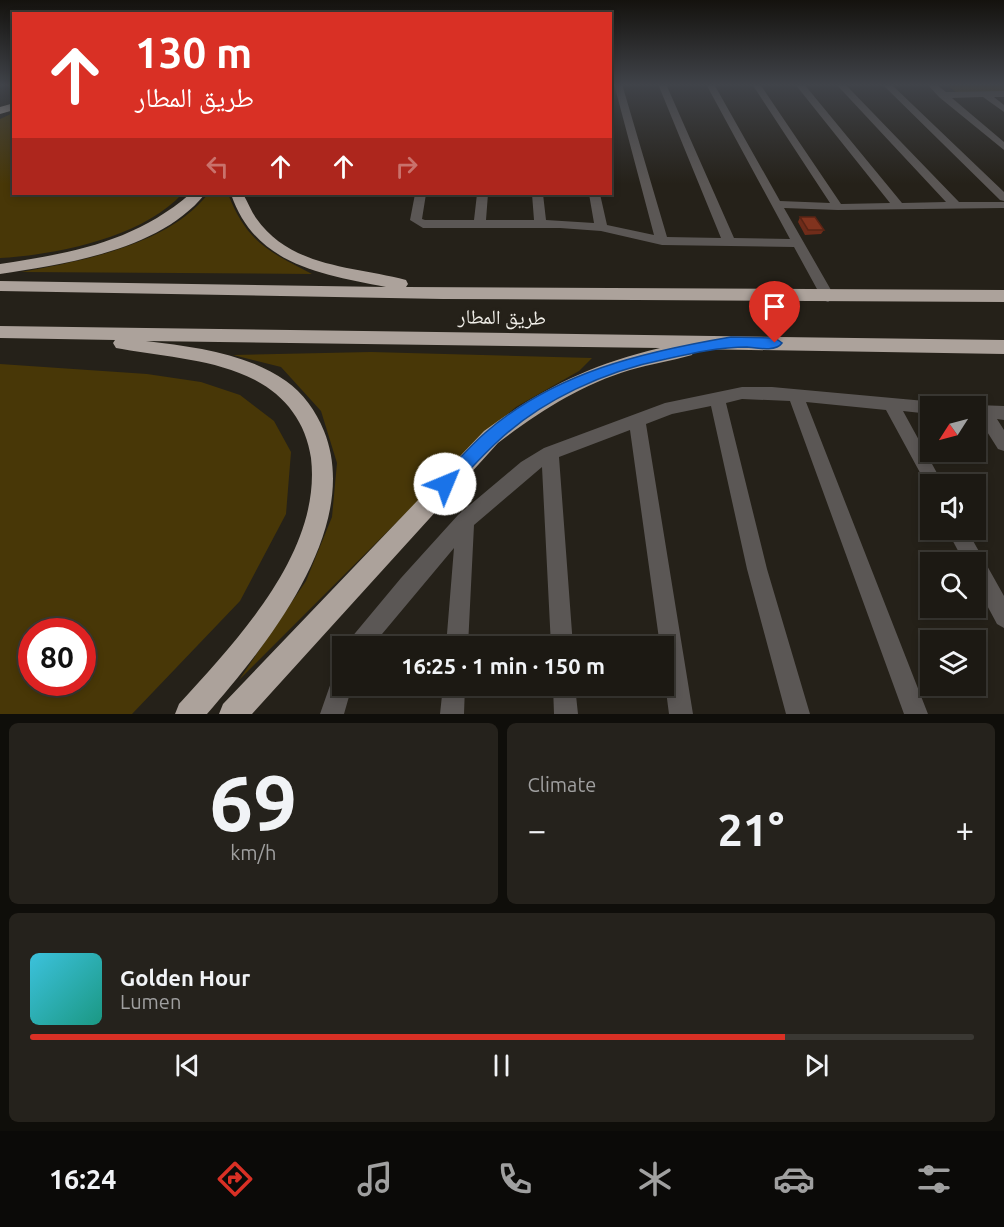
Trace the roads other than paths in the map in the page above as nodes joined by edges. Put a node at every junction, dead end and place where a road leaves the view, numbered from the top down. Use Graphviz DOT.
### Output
graph roads {
  1 [pos="627,117"];
  2 [pos="676,117"];
  3 [pos="728,117"];
  4 [pos="778,117"];
  5 [pos="826,117"];
  6 [pos="872,117"];
  7 [pos="920,117"];
  8 [pos="969,117"];
  9 [pos="1004,147"];
  10 [pos="197,195"];
  11 [pos="237,195"];
  12 [pos="420,195"];
  13 [pos="482,195"];
  14 [pos="538,195"];
  15 [pos="595,195"];
  16 [pos="1004,198"];
  17 [pos="776,204"];
  18 [pos="955,205"];
  19 [pos="1004,205"];
  20 [pos="899,206"];
  21 [pos="838,207"];
  22 [pos="540,224"];
  23 [pos="480,225"];
  24 [pos="601,227"];
  25 [pos="662,241"];
  26 [pos="729,242"];
  27 [pos="798,243"];
  28 [pos="0,269"];
  29 [pos="0,286"];
  30 [pos="443,293"];
  31 [pos="1004,296"];
  32 [pos="828,297"];
  33 [pos="0,332"];
  34 [pos="73,334"];
  35 [pos="731,342"];
  36 [pos="1004,346"];
  37 [pos="796,396"];
  38 [pos="717,397"];
  39 [pos="891,404"];
  40 [pos="920,406"];
  41 [pos="986,412"];
  42 [pos="1004,413"];
  43 [pos="637,421"];
  44 [pos="986,421"];
  45 [pos="1004,444"];
  46 [pos="550,453"];
  47 [pos="929,474"];
  48 [pos="465,521"];
  49 [pos="986,583"];
  50 [pos="1004,617"];
  51 [pos="367,636"];
  52 [pos="458,636"];
  53 [pos="561,636"];
  54 [pos="338,696"];
  55 [pos="453,696"];
  56 [pos="565,696"];
  57 [pos="189,714"];
  58 [pos="233,714"];
  59 [pos="332,714"];
  60 [pos="452,714"];
  61 [pos="566,714"];
  62 [pos="681,714"];
  63 [pos="798,714"];
  64 [pos="916,714"];
  1 -- 25 [label="street"];
  2 -- 26 [label="street"];
  3 -- 17 [label="street"];
  4 -- 21 [label="street"];
  5 -- 20 [label="street"];
  6 -- 18 [label="street"];
  7 -- 16 [label="street"];
  8 -- 9 [label="street"];
  10 -- 28 [label="highway"];
  11 -- 30 [label="highway"];
  12 -- 23 [label="street"];
  13 -- 23 [label="street"];
  14 -- 22 [label="street"];
  15 -- 24 [label="street"];
  17 -- 21 [label="street"];
  17 -- 27 [label="street"];
  18 -- 19 [label="street"];
  18 -- 20 [label="street"];
  20 -- 21 [label="street"];
  22 -- 23 [label="street"];
  22 -- 24 [label="street"];
  24 -- 25 [label="street"];
  25 -- 26 [label="street"];
  26 -- 27 [label="street"];
  27 -- 32 [label="street"];
  29 -- 30 [label="highway, طريق المطار"];
  30 -- 32 [label="highway, طريق المطار"];
  31 -- 32 [label="highway, طريق المطار"];
  33 -- 34 [label="highway, طريق المطار"];
  34 -- 35 [label="highway, طريق المطار"];
  34 -- 57 [label="highway"];
  35 -- 36 [label="highway, طريق المطار"];
  35 -- 58 [label="highway"];
  37 -- 38 [label="street"];
  37 -- 39 [label="street"];
  37 -- 64 [label="street"];
  38 -- 43 [label="street"];
  38 -- 63 [label="street"];
  39 -- 40 [label="street"];
  39 -- 47 [label="street"];
  41 -- 42 [label="street"];
  43 -- 46 [label="street"];
  43 -- 62 [label="street"];
  44 -- 45 [label="street"];
  46 -- 48 [label="street"];
  46 -- 53 [label="street"];
  48 -- 51 [label="street"];
  48 -- 52 [label="street"];
  49 -- 50 [label="street"];
  54 -- 59 [label="street"];
  55 -- 60 [label="street"];
  56 -- 61 [label="street"];
}
